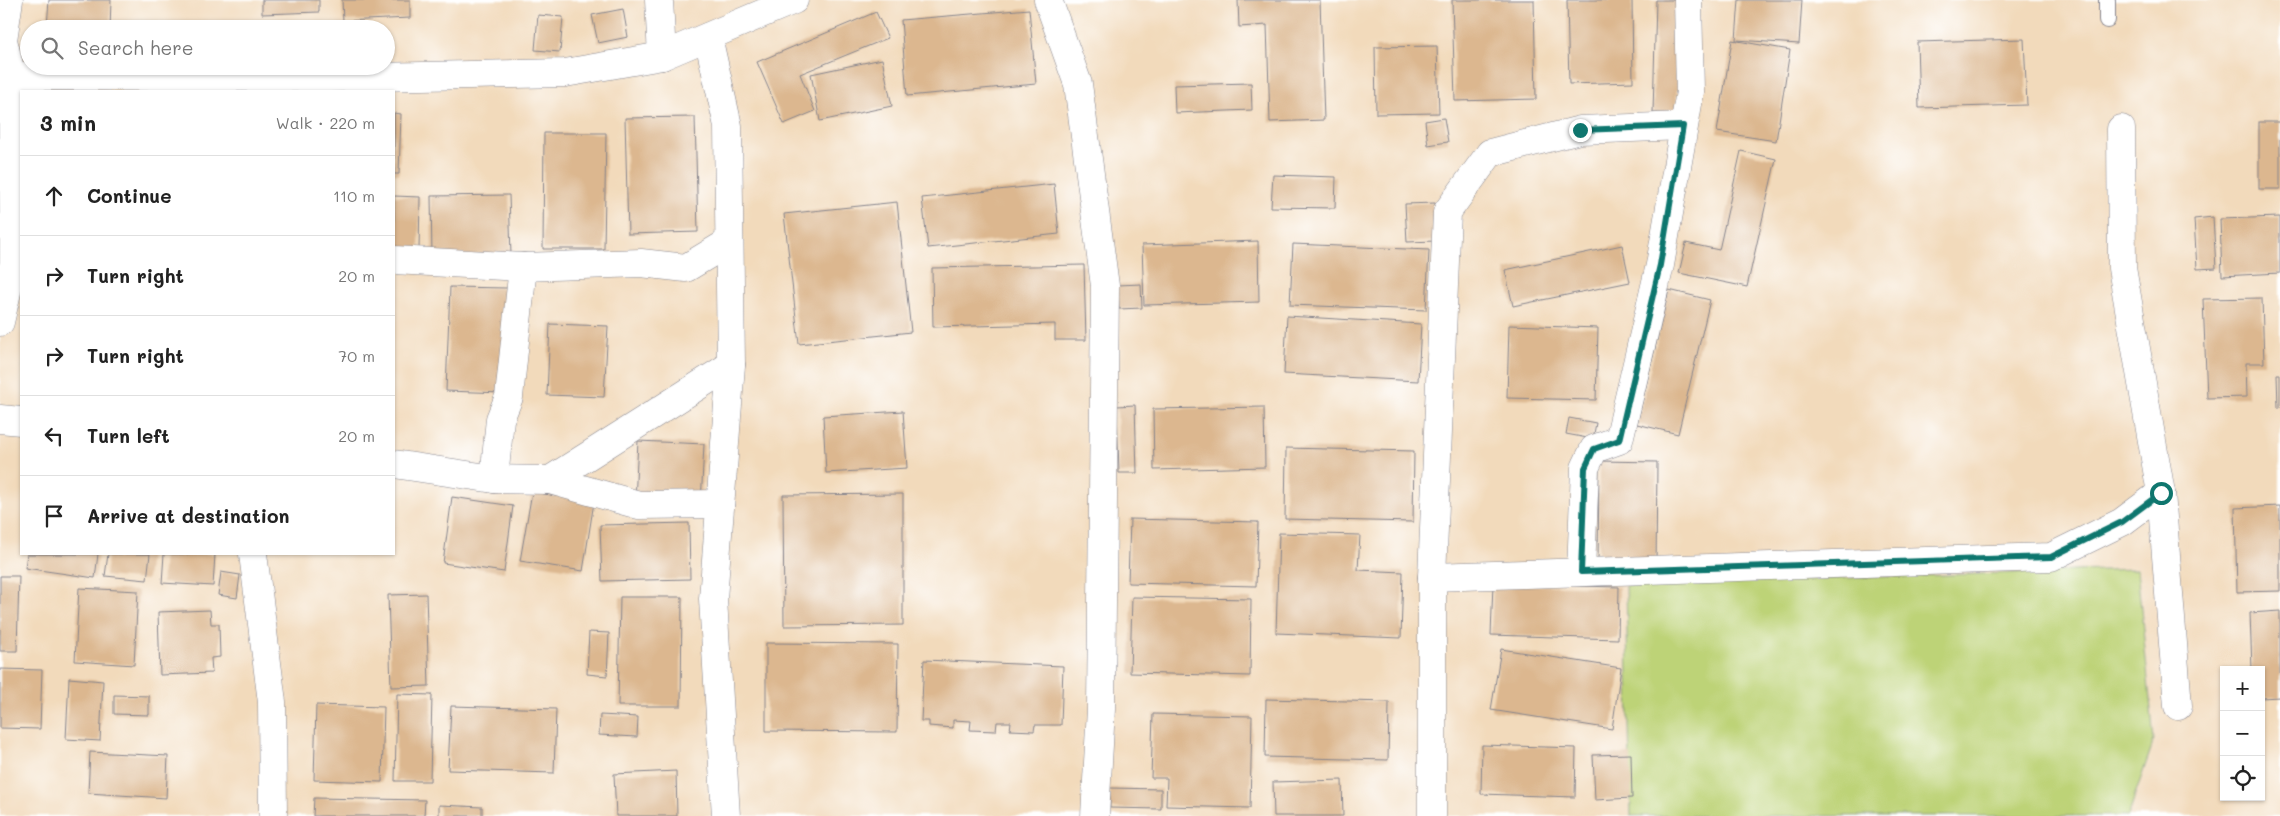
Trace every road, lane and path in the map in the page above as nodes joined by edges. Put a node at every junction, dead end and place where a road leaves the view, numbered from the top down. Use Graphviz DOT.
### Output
graph roads {
  1 [pos="9,0"];
  2 [pos="658,0"];
  3 [pos="794,0"];
  4 [pos="1048,0"];
  5 [pos="1688,0"];
  6 [pos="2107,0"];
  7 [pos="2107,20"];
  8 [pos="708,37"];
  9 [pos="662,56"];
  10 [pos="6,76"];
  11 [pos="1683,126"];
  12 [pos="2120,129"];
  13 [pos="730,242"];
  14 [pos="395,260"];
  15 [pos="18,262"];
  16 [pos="523,267"];
  17 [pos="0,322"];
  18 [pos="731,365"];
  19 [pos="0,419"];
  20 [pos="20,421"];
  21 [pos="395,464"];
  22 [pos="494,479"];
  23 [pos="550,480"];
  24 [pos="2161,493"];
  25 [pos="720,504"];
  26 [pos="253,555"];
  27 [pos="1581,572"];
  28 [pos="1432,577"];
  29 [pos="2178,706"];
  30 [pos="273,816"];
  31 [pos="726,816"];
  32 [pos="1095,816"];
  33 [pos="1432,816"];
  1 -- 10 [label="street"];
  2 -- 9 [label="street"];
  3 -- 8 [label="street"];
  4 -- 32 [label="street"];
  5 -- 11 [label="street"];
  6 -- 7 [label="lane"];
  8 -- 9 [label="street"];
  8 -- 13 [label="street"];
  9 -- 10 [label="street"];
  10 -- 15 [label="street"];
  11 -- 27 [label="street"];
  11 -- 28 [label="street"];
  12 -- 24 [label="street"];
  13 -- 16 [label="street"];
  13 -- 18 [label="street"];
  14 -- 16 [label="street"];
  15 -- 17 [label="street"];
  16 -- 22 [label="street"];
  18 -- 23 [label="street"];
  18 -- 25 [label="street"];
  19 -- 20 [label="street"];
  21 -- 22 [label="street"];
  22 -- 23 [label="street"];
  23 -- 25 [label="street"];
  24 -- 27 [label="street"];
  24 -- 29 [label="street"];
  25 -- 31 [label="street"];
  26 -- 30 [label="street"];
  27 -- 28 [label="street"];
  28 -- 33 [label="street"];
}
